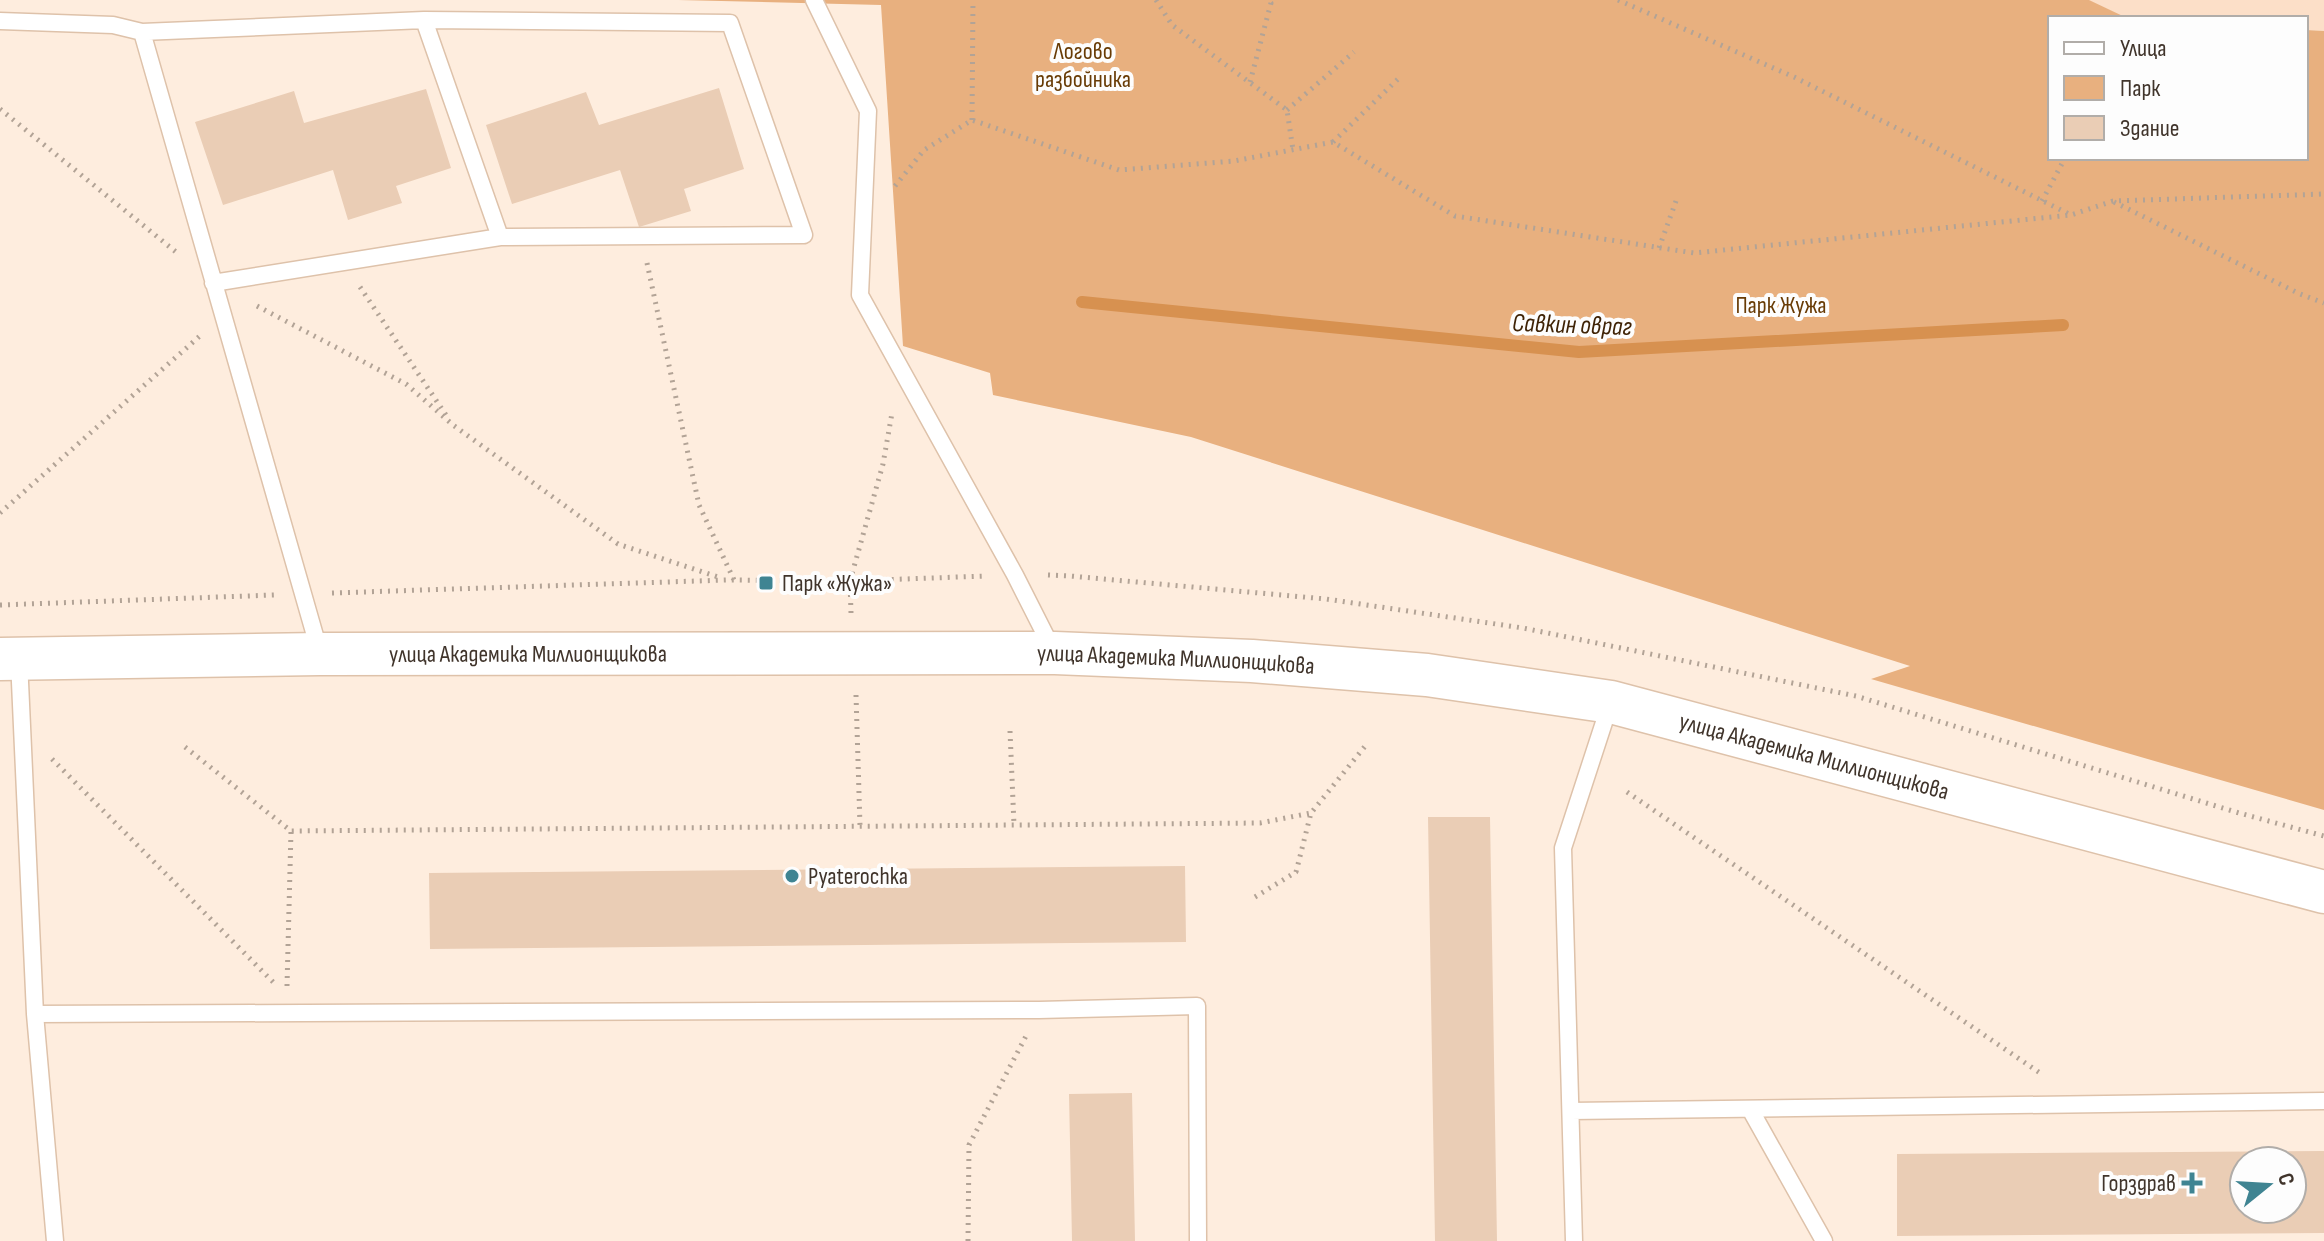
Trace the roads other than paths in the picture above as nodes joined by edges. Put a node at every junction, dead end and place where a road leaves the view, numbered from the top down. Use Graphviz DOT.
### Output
graph roads {
  1 [pos="814,0"];
  2 [pos="424,20"];
  3 [pos="0,21"];
  4 [pos="142,32"];
  5 [pos="500,237"];
  6 [pos="213,283"];
  7 [pos="1055,653"];
  8 [pos="320,654"];
  9 [pos="10,659"];
  10 [pos="1611,702"];
  11 [pos="2324,892"];
  12 [pos="35,1014"];
  13 [pos="2324,1101"];
  14 [pos="1750,1109"];
  15 [pos="1571,1111"];
  16 [pos="55,1241"];
  17 [pos="1198,1241"];
  18 [pos="1574,1241"];
  19 [pos="1824,1241"];
  1 -- 7 [label="lane"];
  2 -- 4 [label="lane"];
  2 -- 5 [label="lane"];
  2 -- 5 [label="lane"];
  3 -- 4 [label="lane"];
  4 -- 6 [label="lane"];
  5 -- 6 [label="lane"];
  6 -- 8 [label="lane"];
  7 -- 8 [label="street, улица Академика Миллионщикова"];
  7 -- 10 [label="street, улица Академика Миллионщикова"];
  8 -- 9 [label="street, улица Академика Миллионщикова"];
  9 -- 12 [label="lane"];
  10 -- 11 [label="street, улица Академика Миллионщикова"];
  10 -- 15 [label="lane"];
  12 -- 16 [label="lane"];
  12 -- 17 [label="lane"];
  13 -- 14 [label="lane"];
  14 -- 15 [label="lane"];
  14 -- 19 [label="lane"];
  15 -- 18 [label="lane"];
}
